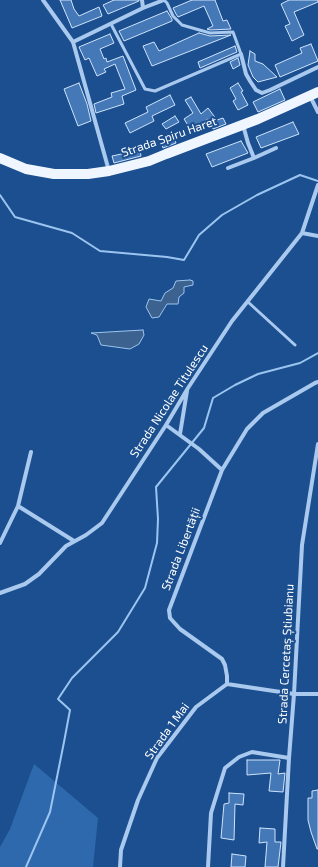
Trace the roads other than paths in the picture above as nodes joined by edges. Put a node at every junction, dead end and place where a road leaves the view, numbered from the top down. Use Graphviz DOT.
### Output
graph roads {
  1 [pos="43,0"];
  2 [pos="142,0"];
  3 [pos="164,0"];
  4 [pos="143,8"];
  5 [pos="111,24"];
  6 [pos="73,42"];
  7 [pos="241,54"];
  8 [pos="318,67"];
  9 [pos="314,94"];
  10 [pos="318,112"];
  11 [pos="243,125"];
  12 [pos="276,148"];
  13 [pos="0,158"];
  14 [pos="254,158"];
  15 [pos="228,168"];
  16 [pos="109,171"];
  17 [pos="318,185"];
  18 [pos="302,233"];
  19 [pos="318,236"];
  20 [pos="248,302"];
  21 [pos="295,344"];
  22 [pos="318,382"];
  23 [pos="188,388"];
  24 [pos="166,425"];
  25 [pos="180,434"];
  26 [pos="318,444"];
  27 [pos="31,452"];
  28 [pos="222,470"];
  29 [pos="18,506"];
  30 [pos="74,541"];
  31 [pos="0,543"];
  32 [pos="0,592"];
  33 [pos="227,684"];
  34 [pos="294,694"];
  35 [pos="318,694"];
  36 [pos="289,758"];
  37 [pos="120,867"];
  38 [pos="208,867"];
  39 [pos="283,867"];
  1 -- 6 [label="street"];
  2 -- 4 [label="street"];
  3 -- 4 [label="street"];
  3 -- 7 [label="lane"];
  4 -- 5 [label="street"];
  5 -- 6 [label="street"];
  5 -- 7 [label="lane"];
  6 -- 16 [label="street"];
  7 -- 8 [label="street"];
  9 -- 10 [label="street"];
  9 -- 11 [label="main road, Strada Spiru Haret"];
  11 -- 14 [label="street"];
  11 -- 16 [label="main road, Strada Spiru Haret"];
  12 -- 14 [label="street"];
  13 -- 16 [label="main road, Strada Spiru Haret"];
  14 -- 15 [label="street"];
  17 -- 18 [label="street, Strada Nicolae Titulescu"];
  18 -- 19 [label="street"];
  18 -- 20 [label="street, Strada Nicolae Titulescu"];
  20 -- 21 [label="lane"];
  20 -- 23 [label="street, Strada Nicolae Titulescu"];
  22 -- 28 [label="street, Strada Libertății"];
  23 -- 24 [label="street, Strada Nicolae Titulescu"];
  23 -- 25 [label="street"];
  24 -- 25 [label="street"];
  24 -- 30 [label="street, Strada Nicolae Titulescu"];
  25 -- 28 [label="street"];
  26 -- 34 [label="street, Strada Cercetaș Știubianu"];
  27 -- 29 [label="street"];
  28 -- 33 [label="street, Strada Libertății"];
  29 -- 30 [label="street"];
  29 -- 31 [label="street"];
  30 -- 32 [label="street, Strada Nicolae Titulescu"];
  33 -- 34 [label="street"];
  33 -- 37 [label="street, Strada 1 Mai"];
  34 -- 35 [label="street"];
  34 -- 36 [label="street, Strada Cercetaș Știubianu"];
  36 -- 38 [label="street"];
  36 -- 39 [label="street, Strada Cercetaș Știubianu"];
}
